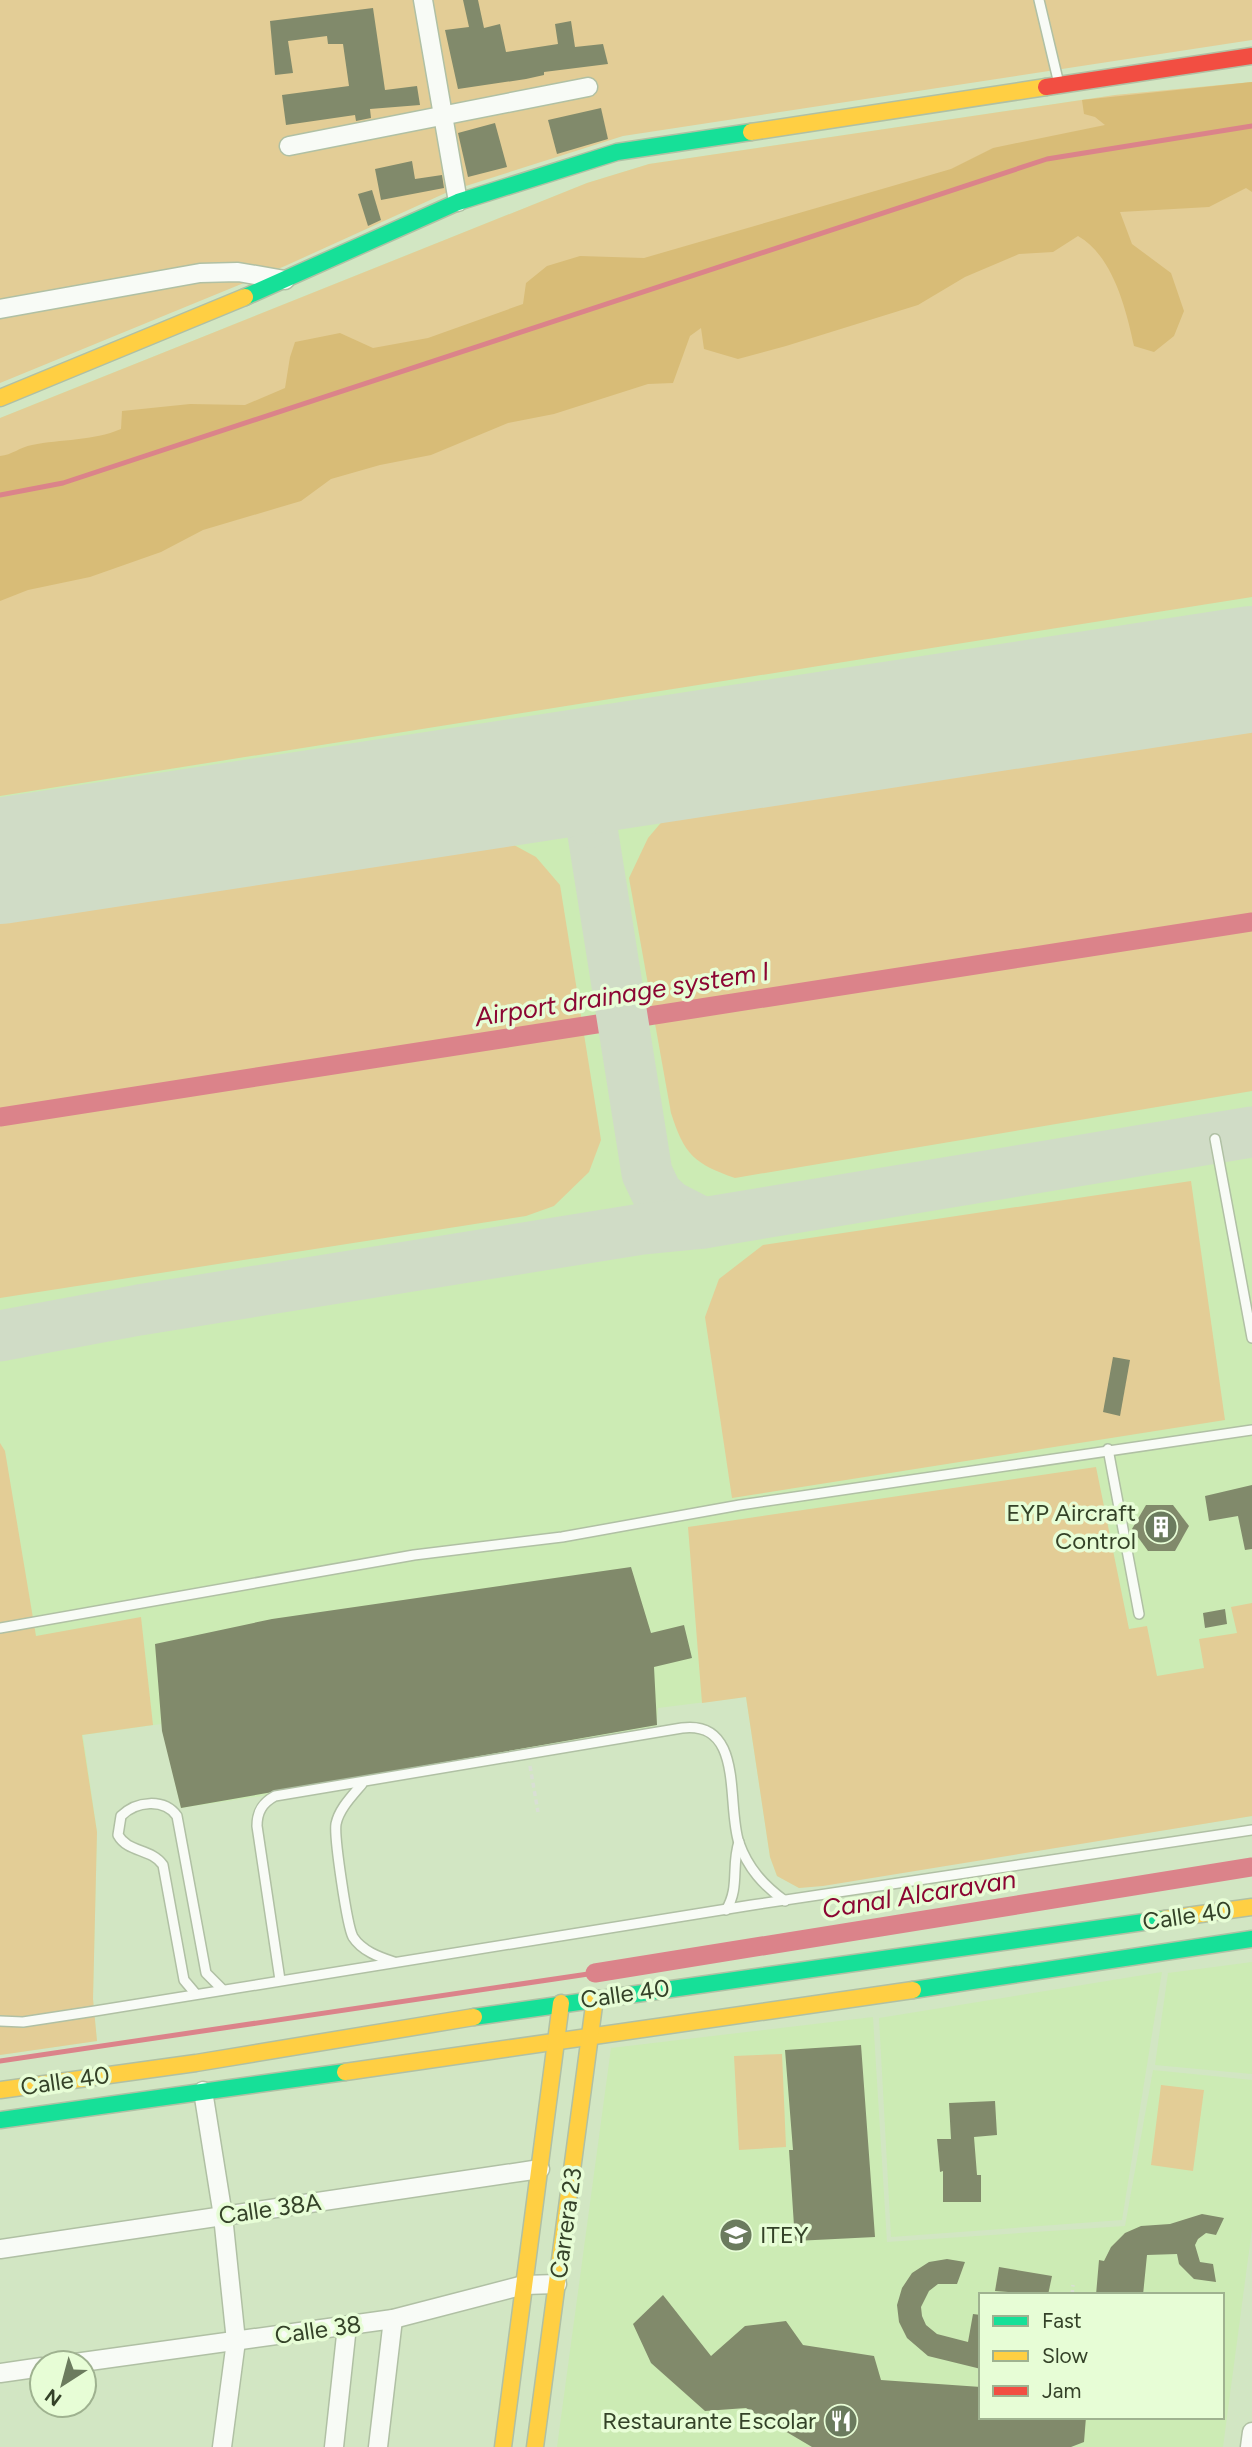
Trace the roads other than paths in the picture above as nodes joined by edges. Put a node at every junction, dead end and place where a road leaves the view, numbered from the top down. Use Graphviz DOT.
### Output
graph roads {
  1 [pos="423,0"];
  2 [pos="1039,0"];
  3 [pos="1252,56"];
  4 [pos="1059,85"];
  5 [pos="588,87"];
  6 [pos="443,115"];
  7 [pos="289,146"];
  8 [pos="458,202"];
  9 [pos="285,280"];
  10 [pos="0,309"];
  11 [pos="0,398"];
  12 [pos="1215,1139"];
  13 [pos="1252,1338"];
  14 [pos="1252,1430"];
  15 [pos="1108,1449"];
  16 [pos="1139,1614"];
  17 [pos="0,1628"];
  18 [pos="362,1784"];
  19 [pos="1252,1830"];
  20 [pos="739,1842"];
  21 [pos="785,1901"];
  22 [pos="1252,1907"];
  23 [pos="726,1910"];
  24 [pos="1252,1939"];
  25 [pos="397,1964"];
  26 [pos="280,1980"];
  27 [pos="222,1989"];
  28 [pos="195,1993"];
  29 [pos="596,1998"];
  30 [pos="561,2003"];
  31 [pos="0,2021"];
  32 [pos="590,2038"];
  33 [pos="556,2043"];
  34 [pos="0,2090"];
  35 [pos="203,2091"];
  36 [pos="0,2120"];
  37 [pos="540,2169"];
  38 [pos="223,2216"];
  39 [pos="0,2249"];
  40 [pos="558,2284"];
  41 [pos="524,2285"];
  42 [pos="393,2319"];
  43 [pos="347,2326"];
  44 [pos="236,2341"];
  45 [pos="98,2360"];
  46 [pos="28,2369"];
  47 [pos="0,2373"];
  48 [pos="1252,2432"];
  49 [pos="222,2447"];
  50 [pos="334,2447"];
  51 [pos="378,2447"];
  52 [pos="503,2447"];
  53 [pos="536,2447"];
  54 [pos="1250,2447"];
  1 -- 6 [label="street"];
  2 -- 4 [label="lane"];
  3 -- 4 [label="main road"];
  4 -- 8 [label="main road"];
  5 -- 6 [label="street"];
  6 -- 7 [label="street"];
  6 -- 8 [label="street"];
  8 -- 9 [label="main road"];
  9 -- 10 [label="street"];
  9 -- 11 [label="main road"];
  12 -- 13 [label="lane"];
  14 -- 15 [label="lane"];
  15 -- 16 [label="lane"];
  15 -- 17 [label="lane"];
  18 -- 20 [label="lane"];
  18 -- 25 [label="lane"];
  18 -- 26 [label="lane"];
  19 -- 21 [label="lane"];
  20 -- 21 [label="lane"];
  20 -- 23 [label="lane"];
  21 -- 23 [label="lane"];
  22 -- 29 [label="main road, Calle 40"];
  23 -- 25 [label="lane"];
  24 -- 32 [label="main road, Calle 40"];
  25 -- 26 [label="lane"];
  26 -- 27 [label="lane"];
  27 -- 28 [label="lane"];
  27 -- 28 [label="lane"];
  28 -- 31 [label="lane"];
  29 -- 30 [label="main road, Calle 40"];
  29 -- 32 [label="main road, Carrera 23"];
  30 -- 33 [label="main road, Carrera 23"];
  30 -- 34 [label="main road, Calle 40"];
  32 -- 33 [label="main road, Calle 40"];
  32 -- 40 [label="main road, Carrera 23"];
  33 -- 35 [label="main road, Calle 40"];
  33 -- 37 [label="main road, Carrera 23"];
  35 -- 36 [label="main road, Calle 40"];
  35 -- 38 [label="street"];
  37 -- 38 [label="street, Calle 38A"];
  37 -- 41 [label="main road, Carrera 23"];
  38 -- 39 [label="street, Calle 38A"];
  38 -- 44 [label="street"];
  40 -- 41 [label="street, Calle 38"];
  40 -- 53 [label="main road, Carrera 23"];
  41 -- 42 [label="street, Calle 38"];
  41 -- 52 [label="main road, Carrera 23"];
  42 -- 43 [label="street, Calle 38"];
  42 -- 51 [label="street"];
  43 -- 44 [label="street, Calle 38"];
  43 -- 50 [label="street"];
  44 -- 45 [label="street, Calle 38"];
  44 -- 49 [label="street"];
  46 -- 47 [label="street"];
  48 -- 54 [label="street"];
}
